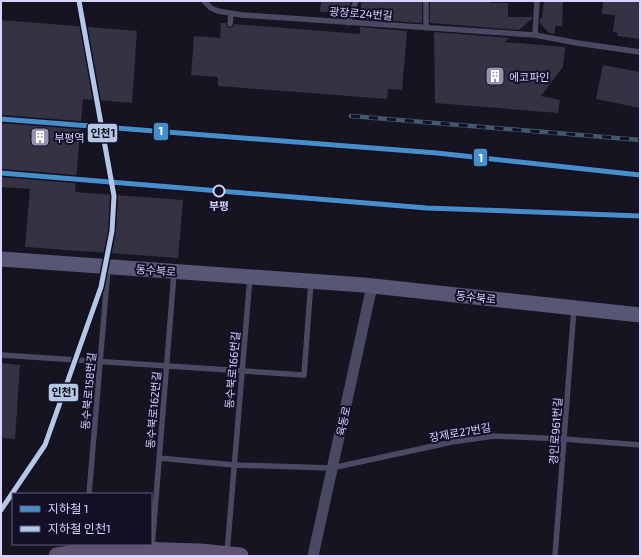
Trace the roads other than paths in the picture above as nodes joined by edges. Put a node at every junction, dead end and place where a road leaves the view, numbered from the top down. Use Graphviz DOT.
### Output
graph roads {
  1 [pos="203,1"];
  2 [pos="356,1"];
  3 [pos="426,1"];
  4 [pos="537,1"];
  5 [pos="231,14"];
  6 [pos="348,23"];
  7 [pos="230,24"];
  8 [pos="426,28"];
  9 [pos="534,35"];
  10 [pos="640,52"];
  11 [pos="1,259"];
  12 [pos="109,266"];
  13 [pos="175,271"];
  14 [pos="250,276"];
  15 [pos="311,281"];
  16 [pos="372,286"];
  17 [pos="574,308"];
  18 [pos="640,315"];
  19 [pos="1,355"];
  20 [pos="100,361"];
  21 [pos="167,366"];
  22 [pos="242,371"];
  23 [pos="564,439"];
  24 [pos="640,445"];
  25 [pos="160,458"];
  26 [pos="234,464"];
  27 [pos="332,468"];
  28 [pos="89,493"];
  29 [pos="153,512"];
  30 [pos="158,553"];
  31 [pos="233,555"];
  32 [pos="57,556"];
  33 [pos="313,556"];
  34 [pos="555,556"];
  1 -- 5 [label="lane, 광장로24번길"];
  2 -- 6 [label="lane"];
  3 -- 8 [label="lane"];
  4 -- 9 [label="lane"];
  5 -- 6 [label="lane, 광장로24번길"];
  5 -- 7 [label="lane"];
  6 -- 8 [label="lane, 광장로24번길"];
  8 -- 9 [label="lane, 광장로24번길"];
  9 -- 10 [label="lane, 광장로24번길"];
  11 -- 12 [label="street, 동수북로"];
  12 -- 13 [label="street, 동수북로"];
  12 -- 20 [label="lane, 동수북로158번길"];
  13 -- 14 [label="street, 동수북로"];
  13 -- 21 [label="lane, 동수북로162번길"];
  14 -- 15 [label="street, 동수북로"];
  14 -- 22 [label="lane, 동수북로166번길"];
  15 -- 16 [label="street, 동수북로"];
  15 -- 22 [label="lane"];
  16 -- 17 [label="street, 동수북로"];
  16 -- 27 [label="street, 육동로"];
  17 -- 18 [label="street, 동수북로"];
  17 -- 23 [label="lane, 경인로961번길"];
  19 -- 20 [label="lane"];
  20 -- 21 [label="lane"];
  20 -- 28 [label="lane, 동수북로158번길"];
  21 -- 22 [label="lane"];
  21 -- 25 [label="lane, 동수북로162번길"];
  22 -- 26 [label="lane, 동수북로166번길"];
  23 -- 24 [label="lane, 장제로27번길"];
  23 -- 27 [label="lane, 장제로27번길"];
  23 -- 34 [label="lane, 경인로961번길"];
  25 -- 26 [label="lane"];
  25 -- 29 [label="lane, 동수북로162번길"];
  26 -- 27 [label="lane"];
  26 -- 31 [label="lane, 동수북로166번길"];
  27 -- 33 [label="street, 육동로"];
  29 -- 30 [label="lane, 동수북로162번길"];
  30 -- 31 [label="main road"];
  30 -- 32 [label="main road"];
}
